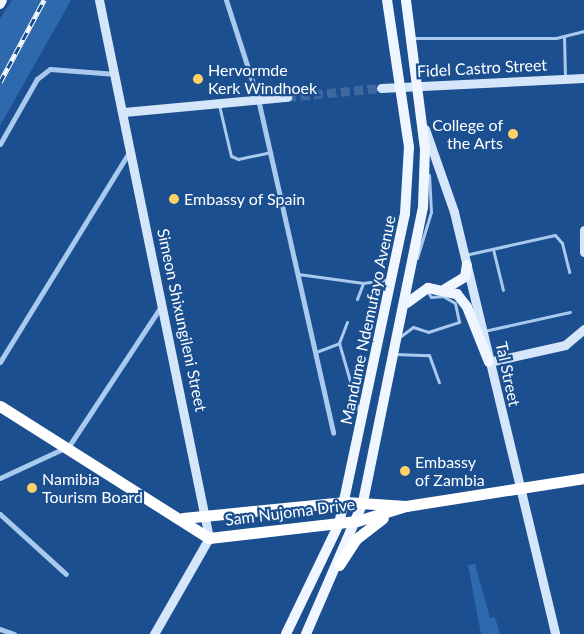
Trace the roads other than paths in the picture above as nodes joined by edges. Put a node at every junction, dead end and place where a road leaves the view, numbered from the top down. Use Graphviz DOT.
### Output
graph roads {
  1 [pos="2,0"];
  2 [pos="99,0"];
  3 [pos="226,0"];
  4 [pos="387,0"];
  5 [pos="406,0"];
  6 [pos="0,4"];
  7 [pos="584,31"];
  8 [pos="564,36"];
  9 [pos="412,38"];
  10 [pos="117,74"];
  11 [pos="584,78"];
  12 [pos="564,79"];
  13 [pos="417,86"];
  14 [pos="399,87"];
  15 [pos="381,88"];
  16 [pos="287,96"];
  17 [pos="258,99"];
  18 [pos="219,104"];
  19 [pos="124,112"];
  20 [pos="422,122"];
  21 [pos="0,144"];
  22 [pos="131,149"];
  23 [pos="270,152"];
  24 [pos="584,230"];
  25 [pos="493,249"];
  26 [pos="584,251"];
  27 [pos="466,260"];
  28 [pos="569,272"];
  29 [pos="298,274"];
  30 [pos="392,279"];
  31 [pos="363,283"];
  32 [pos="428,288"];
  33 [pos="445,289"];
  34 [pos="503,290"];
  35 [pos="357,299"];
  36 [pos="163,303"];
  37 [pos="405,306"];
  38 [pos="570,312"];
  39 [pos="347,322"];
  40 [pos="584,329"];
  41 [pos="484,331"];
  42 [pos="397,341"];
  43 [pos="339,343"];
  44 [pos="316,352"];
  45 [pos="394,354"];
  46 [pos="0,362"];
  47 [pos="489,362"];
  48 [pos="439,382"];
  49 [pos="0,406"];
  50 [pos="362,422"];
  51 [pos="333,433"];
  52 [pos="69,446"];
  53 [pos="0,478"];
  54 [pos="584,478"];
  55 [pos="518,489"];
  56 [pos="345,502"];
  57 [pos="363,502"];
  58 [pos="402,508"];
  59 [pos="0,514"];
  60 [pos="206,515"];
  61 [pos="183,518"];
  62 [pos="357,521"];
  63 [pos="339,524"];
  64 [pos="209,538"];
  65 [pos="339,566"];
  66 [pos="66,574"];
  67 [pos="0,629"];
  68 [pos="14,634"];
  69 [pos="154,634"];
  70 [pos="286,634"];
  71 [pos="306,634"];
  72 [pos="555,634"];
  1 -- 6 [label="main road"];
  2 -- 10 [label="street, Simeon Shixungileni Street"];
  3 -- 17 [label="street"];
  4 -- 14 [label="main road, Mandume Ndemufayo Avenue"];
  5 -- 9 [label="main road, Mandume Ndemufayo Avenue"];
  7 -- 8 [label="lane"];
  8 -- 9 [label="lane"];
  8 -- 12 [label="lane"];
  9 -- 13 [label="main road, Mandume Ndemufayo Avenue"];
  10 -- 19 [label="street, Simeon Shixungileni Street"];
  10 -- 21 [label="street"];
  11 -- 12 [label="street, Fidel Castro Street"];
  12 -- 13 [label="street, Fidel Castro Street"];
  13 -- 14 [label="street, Fidel Castro Street"];
  13 -- 20 [label="main road, Mandume Ndemufayo Avenue"];
  14 -- 15 [label="street, Fidel Castro Street"];
  14 -- 30 [label="main road, Mandume Ndemufayo Avenue"];
  16 -- 17 [label="street"];
  17 -- 18 [label="street"];
  17 -- 23 [label="street"];
  18 -- 19 [label="street"];
  18 -- 23 [label="lane"];
  19 -- 22 [label="street, Simeon Shixungileni Street"];
  20 -- 27 [label="street, Tal Street"];
  20 -- 37 [label="main road, Mandume Ndemufayo Avenue"];
  22 -- 36 [label="street, Simeon Shixungileni Street"];
  22 -- 46 [label="street"];
  23 -- 29 [label="street"];
  24 -- 26 [label="street"];
  25 -- 27 [label="lane"];
  25 -- 28 [label="lane"];
  25 -- 34 [label="lane"];
  27 -- 33 [label="main road"];
  27 -- 41 [label="street, Tal Street"];
  29 -- 31 [label="lane"];
  29 -- 44 [label="street"];
  30 -- 31 [label="lane"];
  30 -- 50 [label="main road, Mandume Ndemufayo Avenue"];
  31 -- 35 [label="lane"];
  32 -- 33 [label="main road"];
  32 -- 37 [label="main road"];
  32 -- 42 [label="lane"];
  33 -- 47 [label="main road"];
  36 -- 52 [label="street"];
  36 -- 60 [label="street, Simeon Shixungileni Street"];
  37 -- 42 [label="main road, Mandume Ndemufayo Avenue"];
  38 -- 41 [label="lane"];
  39 -- 43 [label="lane"];
  40 -- 47 [label="street"];
  41 -- 47 [label="street, Tal Street"];
  42 -- 45 [label="main road, Mandume Ndemufayo Avenue"];
  43 -- 44 [label="lane"];
  43 -- 50 [label="lane"];
  44 -- 51 [label="street"];
  45 -- 48 [label="lane"];
  45 -- 57 [label="main road, Mandume Ndemufayo Avenue"];
  47 -- 55 [label="street, Tal Street"];
  49 -- 52 [label="highway, Sam Nujoma Drive"];
  50 -- 56 [label="main road, Mandume Ndemufayo Avenue"];
  52 -- 53 [label="street"];
  52 -- 61 [label="highway, Sam Nujoma Drive"];
  54 -- 55 [label="highway, Sam Nujoma Drive"];
  55 -- 58 [label="highway, Sam Nujoma Drive"];
  55 -- 72 [label="street, Tal Street"];
  56 -- 57 [label="highway, Sam Nujoma Drive"];
  56 -- 60 [label="highway, Sam Nujoma Drive"];
  56 -- 63 [label="main road, Mandume Ndemufayo Avenue"];
  57 -- 58 [label="highway, Sam Nujoma Drive"];
  57 -- 62 [label="main road, Mandume Ndemufayo Avenue"];
  58 -- 62 [label="highway, Sam Nujoma Drive"];
  58 -- 65 [label="highway"];
  59 -- 66 [label="street"];
  60 -- 61 [label="highway, Sam Nujoma Drive"];
  60 -- 64 [label="street, Simeon Shixungileni Street"];
  61 -- 64 [label="highway, Sam Nujoma Drive"];
  62 -- 63 [label="highway, Sam Nujoma Drive"];
  62 -- 65 [label="main road, Mandume Ndemufayo Avenue"];
  63 -- 64 [label="highway, Sam Nujoma Drive"];
  63 -- 70 [label="main road, Mandume Ndemufayo Avenue"];
  64 -- 69 [label="street"];
  65 -- 71 [label="main road, Mandume Ndemufayo Avenue"];
  67 -- 68 [label="street"];
}
